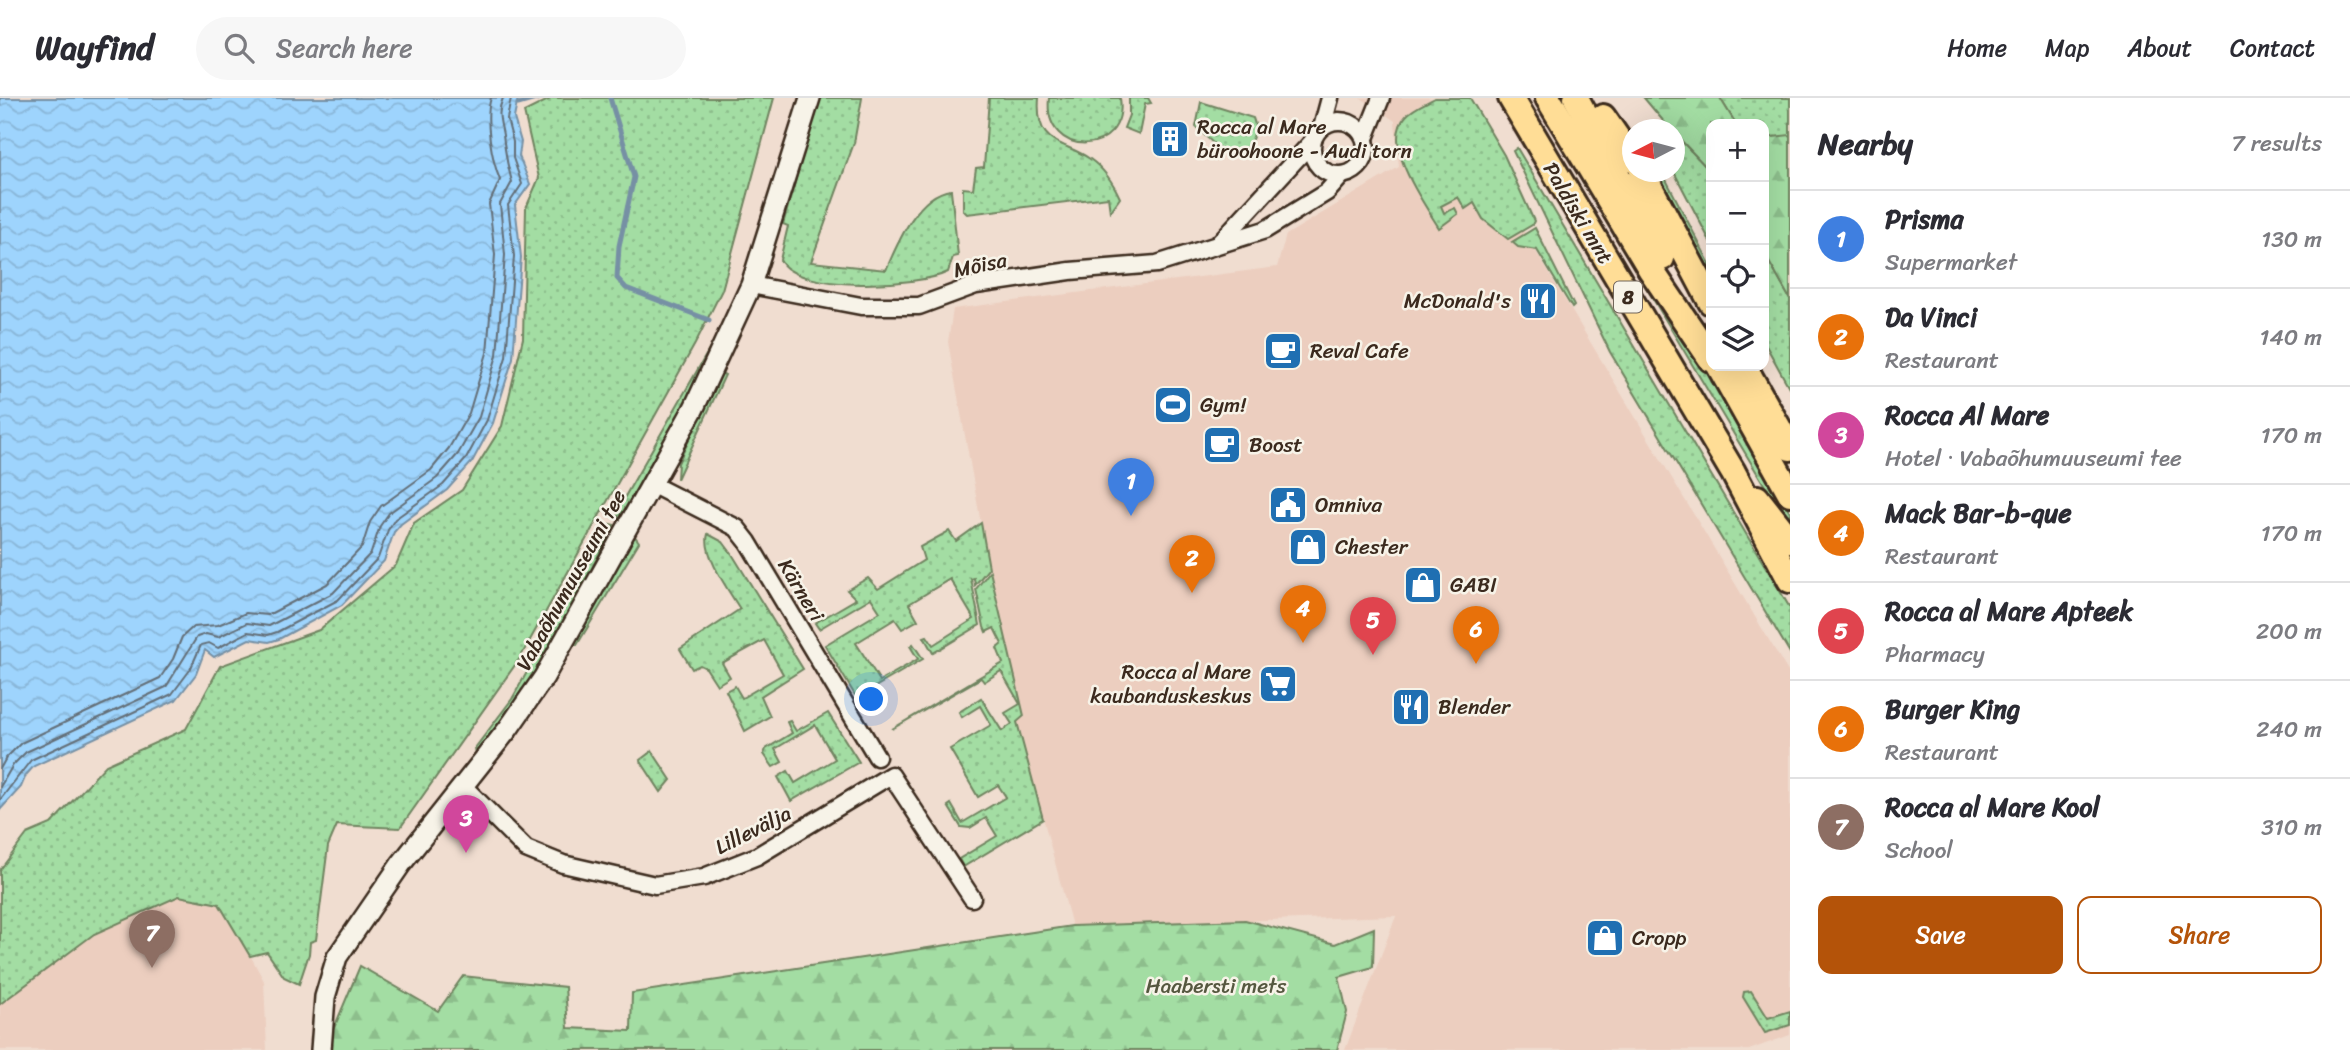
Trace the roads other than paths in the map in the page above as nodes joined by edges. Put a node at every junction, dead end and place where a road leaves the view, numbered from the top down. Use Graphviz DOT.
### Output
graph roads {
  1 [pos="810,98"];
  2 [pos="1330,98"];
  3 [pos="1381,98"];
  4 [pos="1497,98"];
  5 [pos="1511,98"];
  6 [pos="1548,98"];
  7 [pos="1576,98"];
  8 [pos="1591,98"];
  9 [pos="1524,122"];
  10 [pos="1323,124"];
  11 [pos="1365,138"];
  12 [pos="1312,142"];
  13 [pos="1622,143"];
  14 [pos="1342,175"];
  15 [pos="1647,182"];
  16 [pos="1219,244"];
  17 [pos="751,285"];
  18 [pos="1706,293"];
  19 [pos="1706,342"];
  20 [pos="1706,352"];
  21 [pos="1747,371"];
  22 [pos="1721,373"];
  23 [pos="1790,448"];
  24 [pos="1733,472"];
  25 [pos="651,484"];
  26 [pos="1790,493"];
  27 [pos="1790,540"];
  28 [pos="1790,580"];
  29 [pos="877,757"];
  30 [pos="463,786"];
  31 [pos="972,898"];
  32 [pos="320,1050"];
  1 -- 17 [label="street, Vabaõhumuuseumi tee"];
  2 -- 10 [label="street"];
  3 -- 11 [label="street"];
  4 -- 9 [label="street"];
  5 -- 9 [label="main road, Paldiski mnt / 8"];
  6 -- 20 [label="main road"];
  7 -- 19 [label="main road, 8"];
  8 -- 13 [label="main road"];
  9 -- 24 [label="main road, Paldiski mnt / 8"];
  10 -- 11 [label="street"];
  10 -- 12 [label="street"];
  11 -- 14 [label="street"];
  12 -- 14 [label="street"];
  12 -- 16 [label="street, Mõisa"];
  14 -- 16 [label="street, Mõisa"];
  15 -- 18 [label="main road"];
  16 -- 17 [label="street, Mõisa"];
  17 -- 25 [label="street, Vabaõhumuuseumi tee"];
  21 -- 23 [label="main road"];
  22 -- 26 [label="main road"];
  24 -- 27 [label="main road, Paldiski mnt / 8"];
  24 -- 28 [label="main road, Paldiski mnt / 8"];
  25 -- 29 [label="street, Kärneri"];
  25 -- 30 [label="street, Vabaõhumuuseumi tee"];
  30 -- 31 [label="street, Lillevälja"];
  30 -- 32 [label="street, Vabaõhumuuseumi tee"];
}
